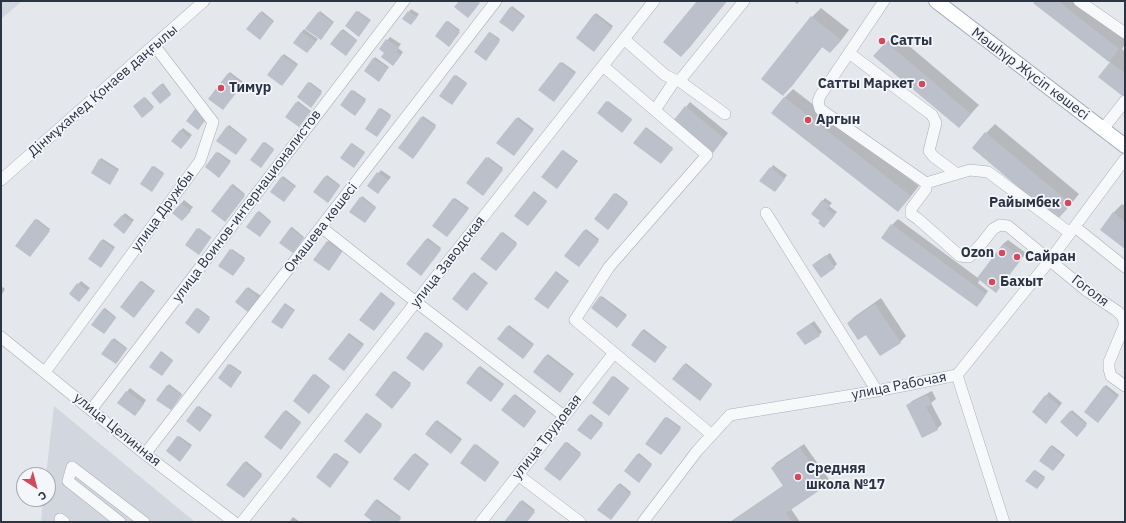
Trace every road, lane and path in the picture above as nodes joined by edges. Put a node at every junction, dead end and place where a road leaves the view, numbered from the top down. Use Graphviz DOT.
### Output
graph roads {
  1 [pos="204,1"];
  2 [pos="404,1"];
  3 [pos="496,1"];
  4 [pos="654,1"];
  5 [pos="744,1"];
  6 [pos="884,1"];
  7 [pos="936,1"];
  8 [pos="1079,1"];
  9 [pos="1125,33"];
  10 [pos="624,39"];
  11 [pos="154,46"];
  12 [pos="849,53"];
  13 [pos="603,66"];
  14 [pos="676,80"];
  15 [pos="1125,102"];
  16 [pos="655,110"];
  17 [pos="725,114"];
  18 [pos="1103,129"];
  19 [pos="1125,146"];
  20 [pos="1125,159"];
  21 [pos="957,174"];
  22 [pos="1,180"];
  23 [pos="926,183"];
  24 [pos="766,213"];
  25 [pos="321,227"];
  26 [pos="1072,230"];
  27 [pos="1050,260"];
  28 [pos="1125,268"];
  29 [pos="416,302"];
  30 [pos="1,337"];
  31 [pos="614,353"];
  32 [pos="45,372"];
  33 [pos="957,375"];
  34 [pos="1125,386"];
  35 [pos="877,391"];
  36 [pos="91,410"];
  37 [pos="564,416"];
  38 [pos="712,435"];
  39 [pos="145,454"];
  40 [pos="518,475"];
  41 [pos="102,490"];
  42 [pos="94,502"];
  43 [pos="128,510"];
  44 [pos="120,522"];
  45 [pos="144,522"];
  46 [pos="234,522"];
  47 [pos="242,522"];
  48 [pos="481,522"];
  49 [pos="580,522"];
  50 [pos="643,522"];
  51 [pos="1004,522"];
  1 -- 11 [label="street, Дінмұхамед Қонаев даңғылы"];
  2 -- 36 [label="street, улица Воинов-интернационалистов"];
  3 -- 25 [label="street, Омашева көшесі"];
  4 -- 10 [label="street, улица Заводская"];
  5 -- 14 [label="street"];
  6 -- 12 [label="street"];
  7 -- 18 [label="main road, Мәшһүр Жүсіп көшесі"];
  8 -- 9 [label="street"];
  10 -- 13 [label="street, улица Заводская"];
  10 -- 14 [label="street"];
  11 -- 22 [label="street, Дінмұхамед Қонаев даңғылы"];
  11 -- 32 [label="street, улица Дружбы"];
  12 -- 21 [label="street"];
  12 -- 23 [label="street"];
  13 -- 16 [label="street"];
  13 -- 29 [label="street, улица Заводская"];
  14 -- 16 [label="street"];
  14 -- 17 [label="street"];
  15 -- 18 [label="street"];
  16 -- 31 [label="street"];
  18 -- 19 [label="main road, Мәшһүр Жүсіп көшесі"];
  20 -- 26 [label="street, улица Рабочая"];
  21 -- 23 [label="street"];
  21 -- 26 [label="street"];
  23 -- 27 [label="street, Гоголя"];
  24 -- 35 [label="street"];
  25 -- 29 [label="street"];
  25 -- 39 [label="street, Омашева көшесі"];
  26 -- 27 [label="street, улица Рабочая"];
  26 -- 28 [label="street"];
  27 -- 33 [label="street, улица Рабочая"];
  27 -- 34 [label="street, Гоголя"];
  29 -- 37 [label="street"];
  29 -- 47 [label="street, улица Заводская"];
  30 -- 32 [label="street, улица Целинная"];
  31 -- 37 [label="street, улица Трудовая"];
  31 -- 38 [label="street"];
  32 -- 36 [label="street, улица Целинная"];
  33 -- 35 [label="street, улица Рабочая"];
  33 -- 51 [label="street"];
  35 -- 38 [label="street, улица Рабочая"];
  36 -- 39 [label="street, улица Целинная"];
  37 -- 40 [label="street, улица Трудовая"];
  38 -- 50 [label="street, улица Рабочая"];
  39 -- 46 [label="street, улица Целинная"];
  40 -- 48 [label="street, улица Трудовая"];
  40 -- 49 [label="street"];
  41 -- 42 [label="street"];
  41 -- 42 [label="street"];
  41 -- 43 [label="street"];
  42 -- 44 [label="street"];
  43 -- 44 [label="street"];
  43 -- 45 [label="street"];
}
